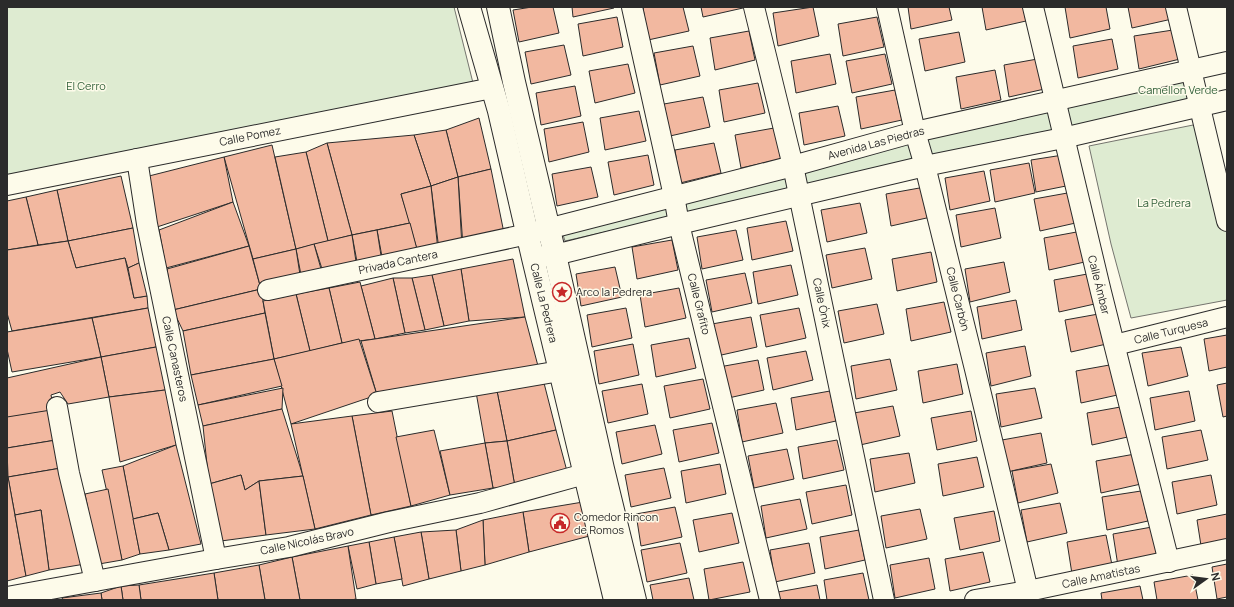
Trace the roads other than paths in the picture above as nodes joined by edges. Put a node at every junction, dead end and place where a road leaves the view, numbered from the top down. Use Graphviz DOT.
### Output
graph roads {
  1 [pos="469,7"];
  2 [pos="498,7"];
  3 [pos="632,7"];
  4 [pos="754,7"];
  5 [pos="887,7"];
  6 [pos="1033,7"];
  7 [pos="1176,7"];
  8 [pos="1227,62"];
  9 [pos="1190,70"];
  10 [pos="492,88"];
  11 [pos="1056,100"];
  12 [pos="1227,100"];
  13 [pos="1199,106"];
  14 [pos="915,132"];
  15 [pos="1063,138"];
  16 [pos="137,159"];
  17 [pos="793,166"];
  18 [pos="925,166"];
  19 [pos="7,185"];
  20 [pos="674,196"];
  21 [pos="799,196"];
  22 [pos="1227,221"];
  23 [pos="680,224"];
  24 [pos="548,228"];
  25 [pos="528,234"];
  26 [pos="555,255"];
  27 [pos="533,258"];
  28 [pos="268,290"];
  29 [pos="1227,317"];
  30 [pos="1115,345"];
  31 [pos="560,370"];
  32 [pos="378,402"];
  33 [pos="57,407"];
  34 [pos="594,472"];
  35 [pos="1227,549"];
  36 [pos="216,559"];
  37 [pos="1169,562"];
  38 [pos="95,581"];
  39 [pos="1028,591"];
  40 [pos="7,597"];
  41 [pos="615,600"];
  42 [pos="635,600"];
  43 [pos="770,600"];
  44 [pos="884,600"];
  45 [pos="975,600"];
  1 -- 10 [label="main road, Calle La Pedrera"];
  2 -- 24 [label="main road, Calle La Pedrera"];
  3 -- 20 [label="street, Calle Grafito"];
  4 -- 17 [label="street, Calle Ónix"];
  5 -- 14 [label="street, Calle Carbón"];
  6 -- 11 [label="street, Calle Ámbar"];
  7 -- 9 [label="street"];
  8 -- 9 [label="street, Avenida Las Piedras"];
  9 -- 11 [label="street, Avenida Las Piedras"];
  9 -- 13 [label="street"];
  10 -- 16 [label="street, Calle Pomez"];
  10 -- 25 [label="main road, Calle La Pedrera"];
  11 -- 14 [label="street, Avenida Las Piedras"];
  11 -- 15 [label="street, Calle Ámbar"];
  12 -- 13 [label="street"];
  13 -- 15 [label="street"];
  13 -- 22 [label="street"];
  14 -- 17 [label="street, Avenida Las Piedras"];
  14 -- 18 [label="street, Calle Carbón"];
  15 -- 18 [label="street"];
  15 -- 30 [label="street, Calle Ámbar"];
  16 -- 19 [label="street, Calle Pomez"];
  16 -- 36 [label="street, Calle Canasteros"];
  17 -- 20 [label="street, Avenida Las Piedras"];
  17 -- 21 [label="street, Calle Ónix"];
  18 -- 21 [label="street"];
  18 -- 39 [label="street, Calle Carbón"];
  20 -- 23 [label="street, Calle Grafito"];
  20 -- 24 [label="street, Avenida Las Piedras"];
  21 -- 23 [label="street"];
  21 -- 44 [label="street, Calle Ónix"];
  23 -- 26 [label="street"];
  23 -- 43 [label="street, Calle Grafito"];
  24 -- 25 [label="street, Avenida Las Piedras"];
  24 -- 26 [label="main road, Calle La Pedrera"];
  25 -- 27 [label="main road, Calle La Pedrera"];
  25 -- 28 [label="street, Privada Cantera"];
  26 -- 27 [label="street"];
  26 -- 34 [label="main road, Calle La Pedrera"];
  27 -- 31 [label="main road, Calle La Pedrera"];
  29 -- 30 [label="street, Calle Turquesa"];
  30 -- 37 [label="street, Calle Ámbar"];
  31 -- 32 [label="street"];
  31 -- 34 [label="main road, Calle La Pedrera"];
  33 -- 38 [label="street"];
  34 -- 36 [label="street, Calle Nicolás Bravo"];
  34 -- 41 [label="main road, Calle La Pedrera"];
  34 -- 42 [label="main road, Calle La Pedrera"];
  35 -- 37 [label="street, Calle Amatistas"];
  36 -- 38 [label="street, Calle Nicolás Bravo"];
  37 -- 39 [label="street, Calle Amatistas"];
  38 -- 40 [label="street, Calle Nicolás Bravo"];
  39 -- 45 [label="street, Calle Amatistas"];
}
